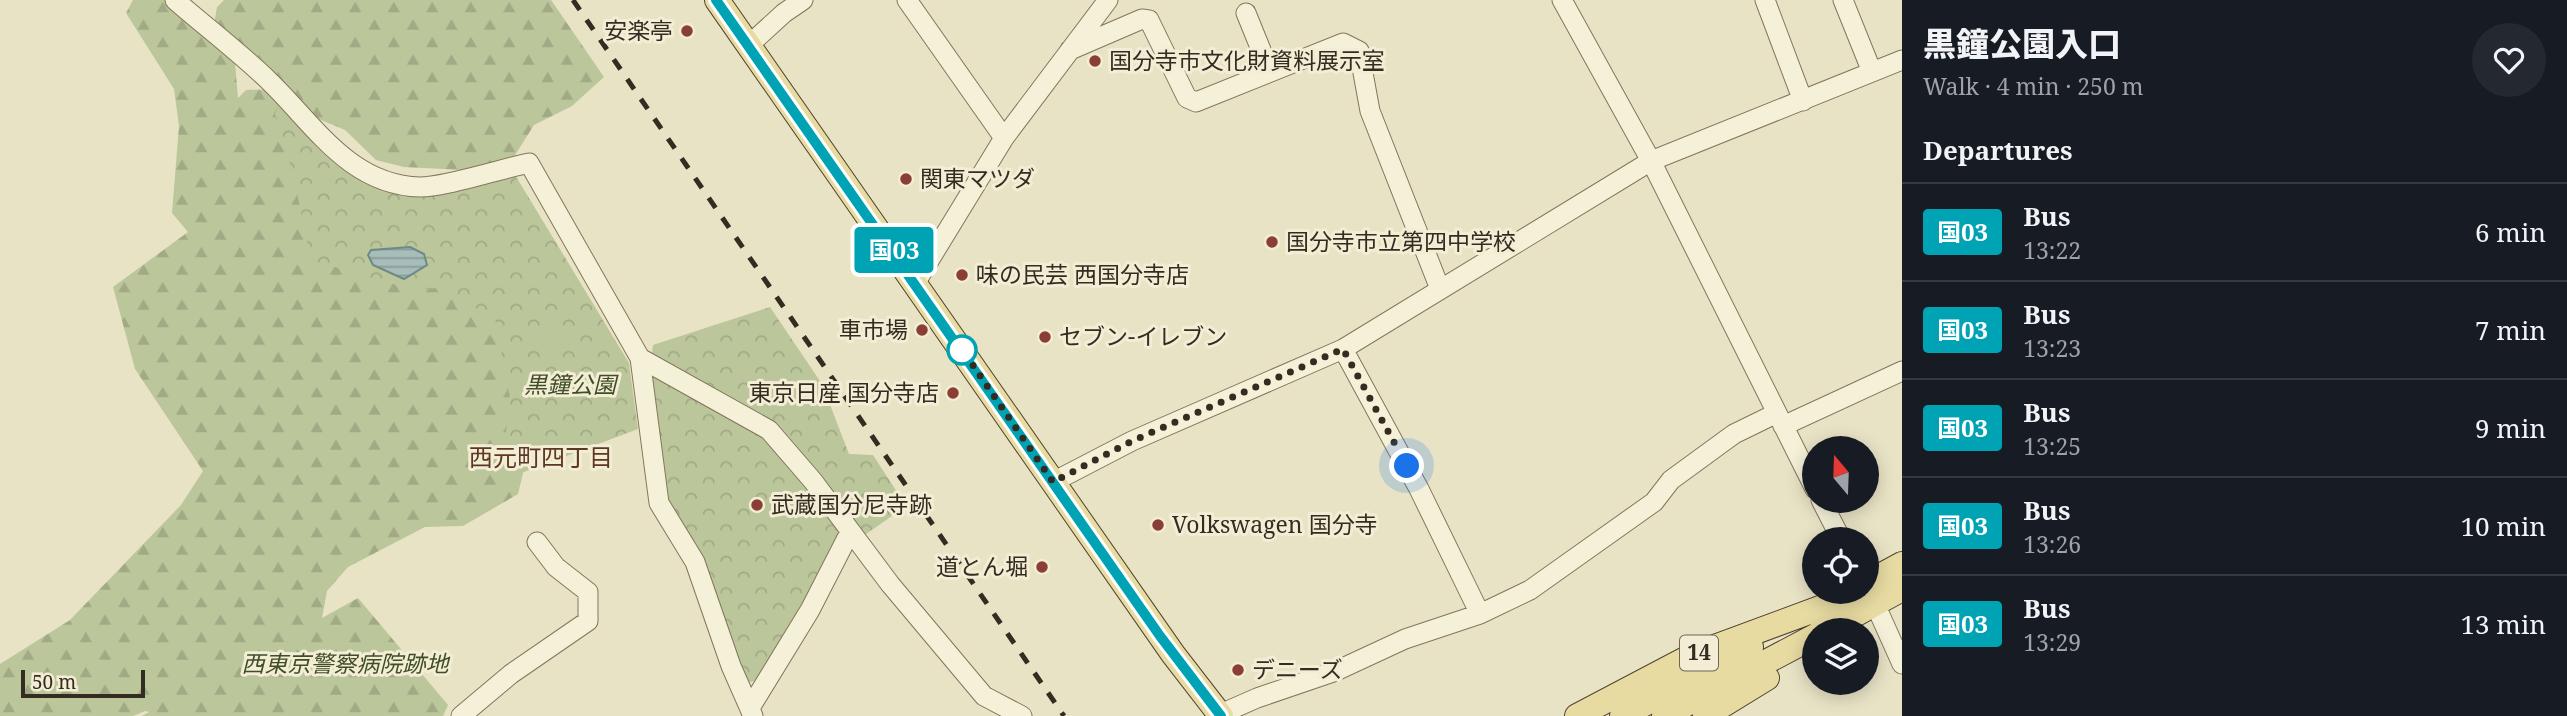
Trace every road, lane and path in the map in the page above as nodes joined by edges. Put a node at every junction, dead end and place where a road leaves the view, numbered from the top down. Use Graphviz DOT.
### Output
graph roads {
  1 [pos="175,0"];
  2 [pos="716,0"];
  3 [pos="803,0"];
  4 [pos="907,0"];
  5 [pos="1108,0"];
  6 [pos="1562,0"];
  7 [pos="1766,0"];
  8 [pos="1843,0"];
  9 [pos="1246,13"];
  10 [pos="749,45"];
  11 [pos="1070,50"];
  12 [pos="1902,60"];
  13 [pos="1270,72"];
  14 [pos="1872,72"];
  15 [pos="1803,101"];
  16 [pos="1004,138"];
  17 [pos="1651,161"];
  18 [pos="916,282"];
  19 [pos="1440,289"];
  20 [pos="1343,349"];
  21 [pos="640,358"];
  22 [pos="1902,371"];
  23 [pos="1780,419"];
  24 [pos="1802,463"];
  25 [pos="1053,482"];
  26 [pos="850,532"];
  27 [pos="537,542"];
  28 [pos="1902,564"];
  29 [pos="1879,586"];
  30 [pos="1902,589"];
  31 [pos="1879,592"];
  32 [pos="1856,604"];
  33 [pos="1876,604"];
  34 [pos="1480,614"];
  35 [pos="1837,618"];
  36 [pos="1802,629"];
  37 [pos="1802,635"];
  38 [pos="1802,646"];
  39 [pos="1802,649"];
  40 [pos="1902,664"];
  41 [pos="752,712"];
  42 [pos="1219,715"];
  43 [pos="461,716"];
  44 [pos="1022,716"];
  45 [pos="1577,716"];
  46 [pos="1622,716"];
  47 [pos="1664,716"];
  48 [pos="1705,716"];
  1 -- 21 [label="street"];
  2 -- 10 [label="main road"];
  3 -- 10 [label="street"];
  4 -- 16 [label="street"];
  5 -- 11 [label="street"];
  6 -- 17 [label="street"];
  7 -- 15 [label="street"];
  8 -- 14 [label="street"];
  9 -- 13 [label="street"];
  10 -- 18 [label="main road"];
  11 -- 13 [label="street"];
  11 -- 16 [label="street"];
  12 -- 14 [label="street"];
  13 -- 19 [label="street"];
  14 -- 15 [label="street"];
  15 -- 17 [label="street"];
  16 -- 18 [label="street"];
  17 -- 19 [label="street"];
  17 -- 23 [label="street"];
  18 -- 25 [label="main road"];
  19 -- 20 [label="street"];
  20 -- 25 [label="street"];
  20 -- 34 [label="street"];
  21 -- 26 [label="street"];
  21 -- 41 [label="street"];
  22 -- 23 [label="street"];
  23 -- 24 [label="street"];
  23 -- 34 [label="street"];
  25 -- 42 [label="main road"];
  26 -- 41 [label="street"];
  26 -- 44 [label="street"];
  27 -- 43 [label="street"];
  28 -- 29 [label="main road, 14"];
  30 -- 31 [label="main road, 14"];
  32 -- 35 [label="main road, 14"];
  33 -- 40 [label="street"];
  34 -- 42 [label="street"];
  36 -- 45 [label="main road, 14"];
  37 -- 46 [label="main road, 14"];
  38 -- 47 [label="main road, 14"];
  39 -- 48 [label="main road, 14"];
}
